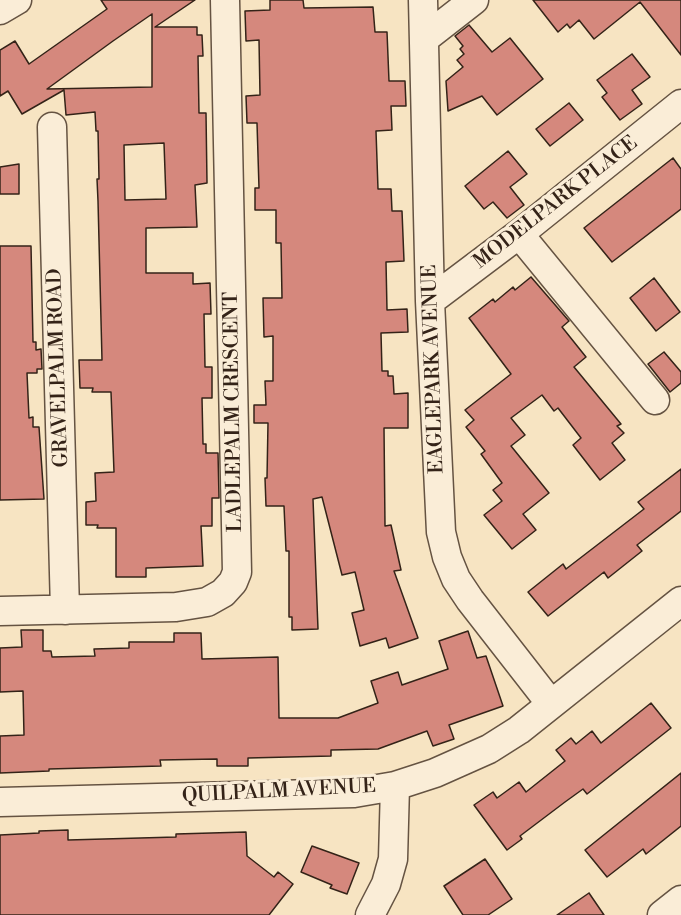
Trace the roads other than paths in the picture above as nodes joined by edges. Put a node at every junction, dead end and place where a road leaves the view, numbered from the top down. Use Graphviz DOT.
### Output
graph roads {
  1 [pos="16,0"];
  2 [pos="225,0"];
  3 [pos="423,0"];
  4 [pos="474,0"];
  5 [pos="0,10"];
  6 [pos="424,39"];
  7 [pos="681,104"];
  8 [pos="52,127"];
  9 [pos="519,234"];
  10 [pos="430,301"];
  11 [pos="655,400"];
  12 [pos="681,601"];
  13 [pos="65,610"];
  14 [pos="0,611"];
  15 [pos="551,704"];
  16 [pos="395,786"];
  17 [pos="0,802"];
  18 [pos="681,900"];
  19 [pos="370,915"];
  20 [pos="662,915"];
  1 -- 5 [label="street"];
  2 -- 13 [label="street, LADLEPALM CRESCENT"];
  3 -- 6 [label="street, EAGLEPARK AVENUE"];
  4 -- 6 [label="street"];
  6 -- 10 [label="street, EAGLEPARK AVENUE"];
  7 -- 9 [label="street, MODELPARK PLACE"];
  8 -- 13 [label="street, GRAVELPALM ROAD"];
  9 -- 10 [label="street, MODELPARK PLACE"];
  9 -- 11 [label="street"];
  10 -- 15 [label="street, EAGLEPARK AVENUE"];
  12 -- 15 [label="street, QUILPALM AVENUE"];
  13 -- 14 [label="street, LADLEPALM CRESCENT"];
  15 -- 16 [label="street, QUILPALM AVENUE"];
  16 -- 17 [label="street, QUILPALM AVENUE"];
  16 -- 19 [label="street"];
  18 -- 20 [label="street"];
}
